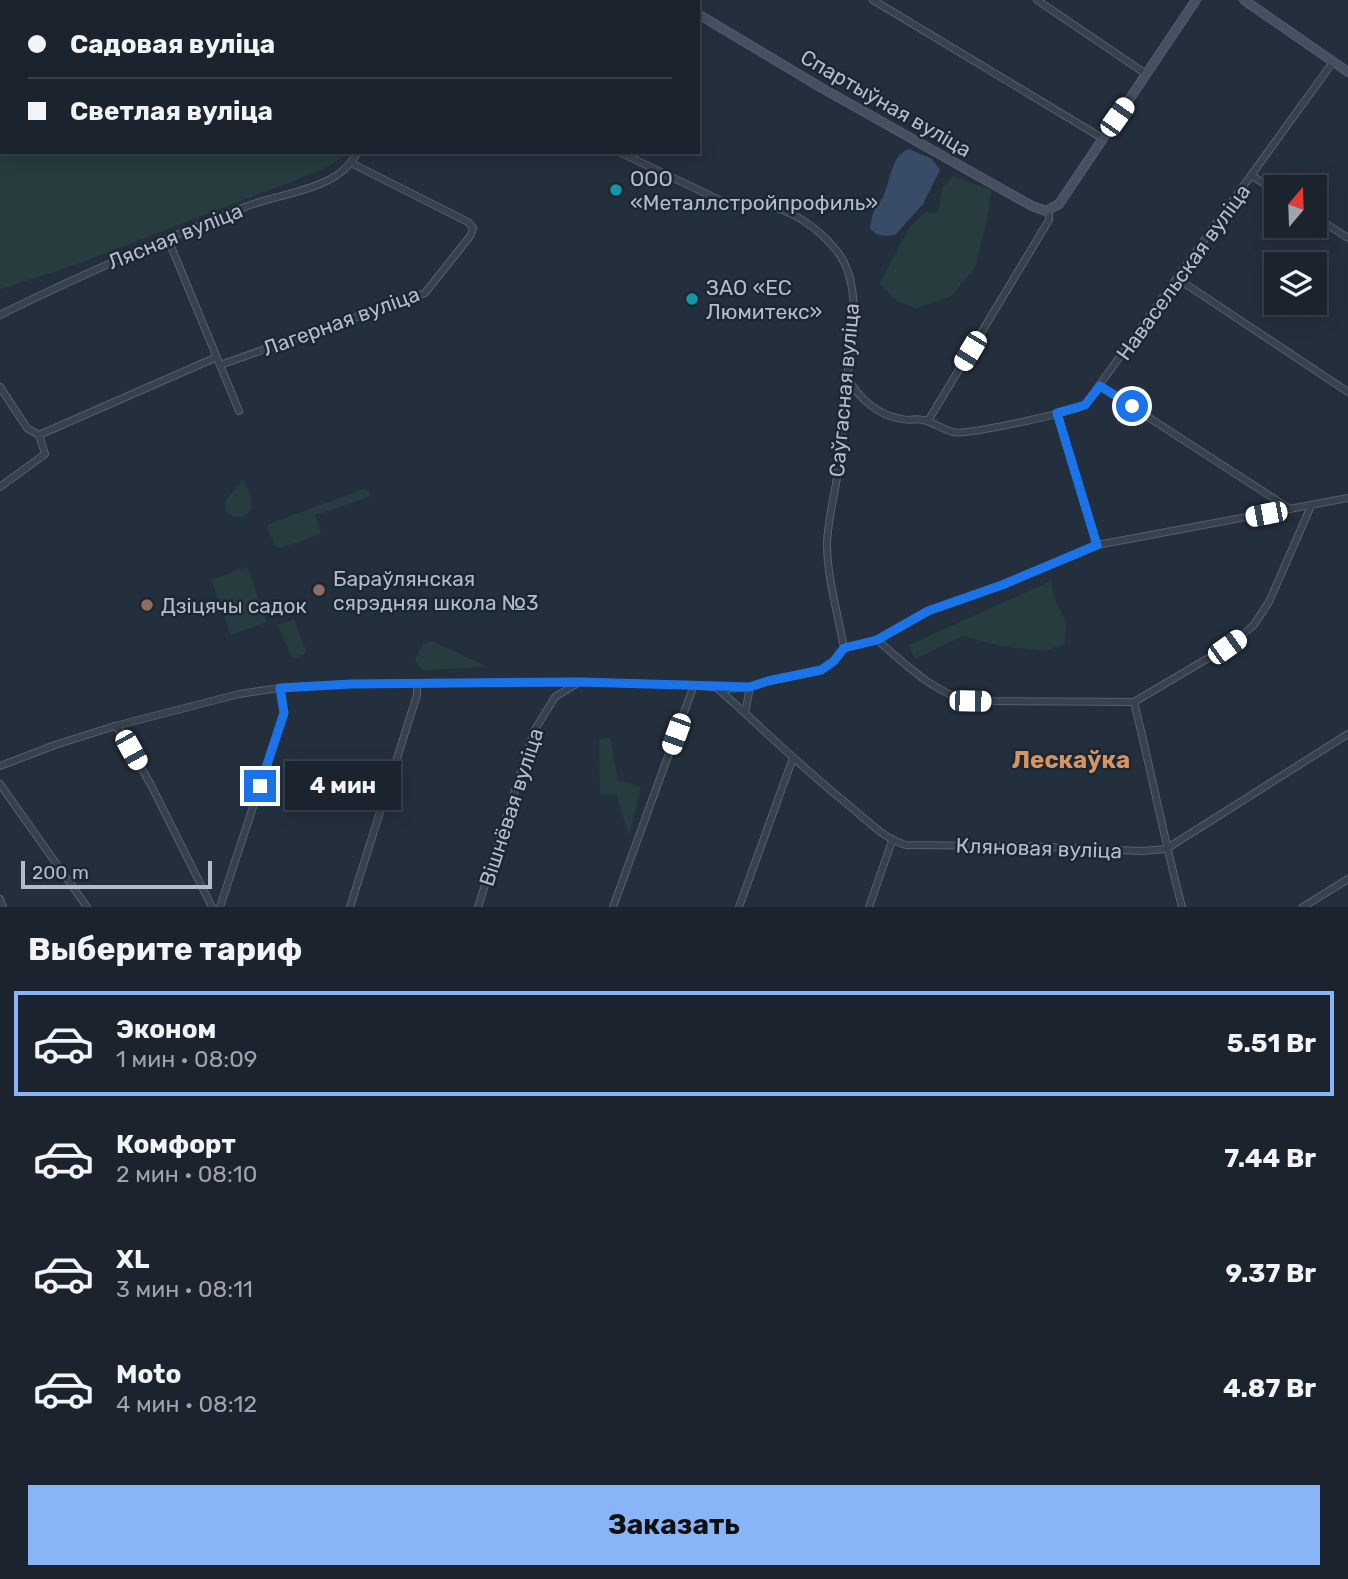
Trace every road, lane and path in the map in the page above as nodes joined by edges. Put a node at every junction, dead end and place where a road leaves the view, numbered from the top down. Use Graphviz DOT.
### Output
graph roads {
  1 [pos="873,0"];
  2 [pos="1037,0"];
  3 [pos="1196,0"];
  4 [pos="1244,0"];
  5 [pos="700,15"];
  6 [pos="1333,62"];
  7 [pos="1348,72"];
  8 [pos="1146,74"];
  9 [pos="1102,138"];
  10 [pos="357,154"];
  11 [pos="624,154"];
  12 [pos="351,163"];
  13 [pos="1252,176"];
  14 [pos="1264,184"];
  15 [pos="1049,209"];
  16 [pos="1327,224"];
  17 [pos="1348,238"];
  18 [pos="168,239"];
  19 [pos="1178,279"];
  20 [pos="0,315"];
  21 [pos="217,357"];
  22 [pos="220,365"];
  23 [pos="848,378"];
  24 [pos="1100,386"];
  25 [pos="0,387"];
  26 [pos="1348,391"];
  27 [pos="239,411"];
  28 [pos="1057,413"];
  29 [pos="928,421"];
  30 [pos="39,435"];
  31 [pos="0,487"];
  32 [pos="1348,498"];
  33 [pos="1311,506"];
  34 [pos="1290,509"];
  35 [pos="1097,545"];
  36 [pos="877,640"];
  37 [pos="844,648"];
  38 [pos="579,682"];
  39 [pos="417,684"];
  40 [pos="694,685"];
  41 [pos="716,687"];
  42 [pos="750,687"];
  43 [pos="280,688"];
  44 [pos="1134,702"];
  45 [pos="745,713"];
  46 [pos="115,726"];
  47 [pos="1348,734"];
  48 [pos="793,758"];
  49 [pos="0,766"];
  50 [pos="0,784"];
  51 [pos="892,841"];
  52 [pos="1166,849"];
  53 [pos="1348,879"];
  54 [pos="0,899"];
  55 [pos="3,907"];
  56 [pos="87,907"];
  57 [pos="212,907"];
  58 [pos="220,907"];
  59 [pos="350,907"];
  60 [pos="478,907"];
  61 [pos="612,907"];
  62 [pos="739,907"];
  63 [pos="869,907"];
  64 [pos="1182,907"];
  65 [pos="1303,907"];
  1 -- 9 [label="street"];
  2 -- 8 [label="street"];
  3 -- 8 [label="main road"];
  4 -- 6 [label="main road"];
  5 -- 15 [label="main road, Спартыўная вуліца"];
  6 -- 7 [label="main road"];
  6 -- 13 [label="street, Навасельская вуліца"];
  8 -- 9 [label="main road"];
  9 -- 15 [label="main road"];
  10 -- 12 [label="street"];
  11 -- 23 [label="street, Саўгасная вуліца"];
  12 -- 18 [label="street, Лясная вуліца"];
  12 -- 22 [label="street, Лагерная вуліца"];
  13 -- 14 [label="street"];
  13 -- 19 [label="street, Навасельская вуліца"];
  15 -- 29 [label="street"];
  16 -- 17 [label="street"];
  18 -- 20 [label="street, Лясная вуліца"];
  18 -- 21 [label="street"];
  19 -- 24 [label="street, Навасельская вуліца"];
  19 -- 26 [label="street"];
  21 -- 22 [label="street"];
  21 -- 30 [label="street"];
  22 -- 27 [label="street"];
  23 -- 29 [label="street, Навасельская вуліца"];
  23 -- 37 [label="street, Саўгасная вуліца"];
  24 -- 28 [label="street, Навасельская вуліца"];
  24 -- 34 [label="street"];
  25 -- 30 [label="street"];
  28 -- 29 [label="street, Навасельская вуліца"];
  28 -- 35 [label="street"];
  30 -- 31 [label="street"];
  32 -- 33 [label="street"];
  33 -- 34 [label="street"];
  33 -- 44 [label="street"];
  34 -- 35 [label="street"];
  35 -- 36 [label="street"];
  36 -- 37 [label="street"];
  36 -- 44 [label="street"];
  37 -- 42 [label="street"];
  38 -- 39 [label="street"];
  38 -- 40 [label="street"];
  38 -- 60 [label="street, Вішнёвая вуліца"];
  39 -- 43 [label="street"];
  39 -- 59 [label="street"];
  40 -- 41 [label="street"];
  40 -- 61 [label="street"];
  41 -- 42 [label="street"];
  41 -- 45 [label="street"];
  42 -- 45 [label="street"];
  43 -- 46 [label="street"];
  43 -- 58 [label="street"];
  44 -- 52 [label="street"];
  45 -- 48 [label="street"];
  46 -- 49 [label="street"];
  46 -- 57 [label="street"];
  47 -- 52 [label="street, Кляновая вуліца"];
  48 -- 51 [label="street"];
  48 -- 62 [label="street"];
  50 -- 56 [label="street"];
  51 -- 52 [label="street, Кляновая вуліца"];
  51 -- 63 [label="street"];
  52 -- 64 [label="street"];
  53 -- 65 [label="street"];
  54 -- 55 [label="street"];
}
